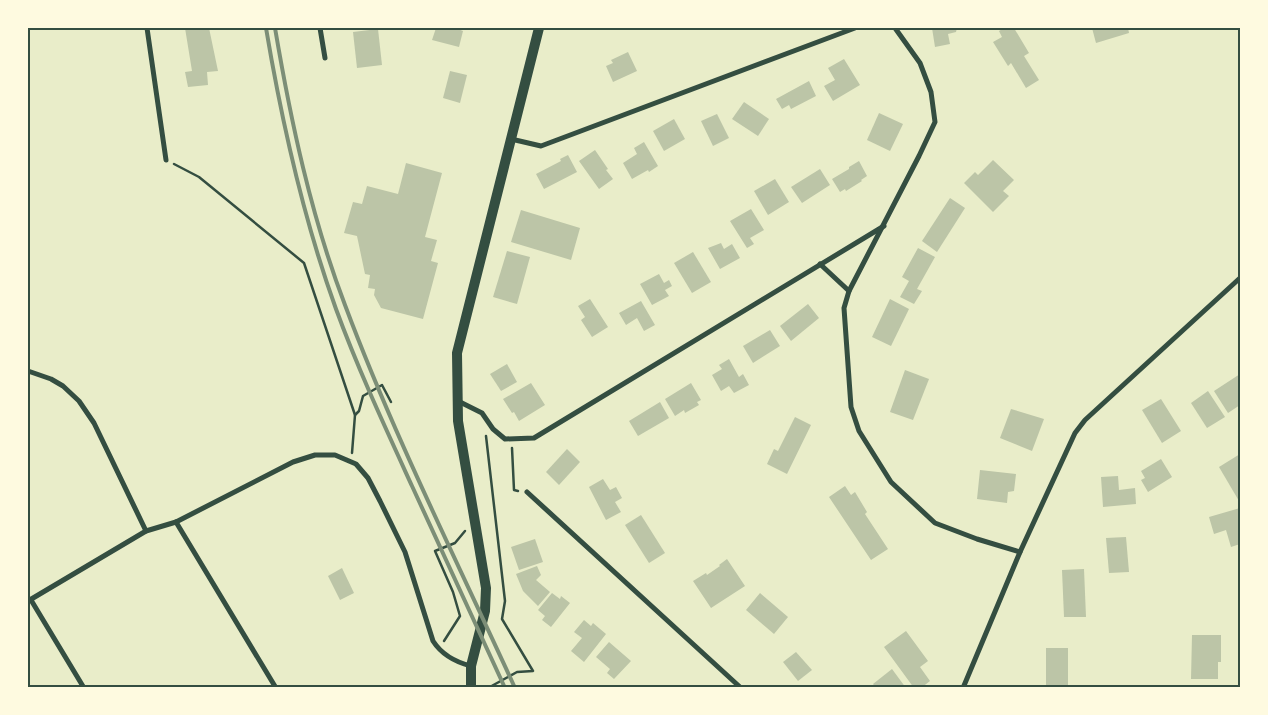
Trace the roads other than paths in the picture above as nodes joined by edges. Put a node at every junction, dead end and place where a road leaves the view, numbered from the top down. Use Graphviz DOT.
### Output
graph roads {
  1 [pos="147,28"];
  2 [pos="320,28"];
  3 [pos="539,28"];
  4 [pos="855,28"];
  5 [pos="895,28"];
  6 [pos="325,58"];
  7 [pos="511,139"];
  8 [pos="166,160"];
  9 [pos="884,226"];
  10 [pos="820,264"];
  11 [pos="1240,278"];
  12 [pos="849,290"];
  13 [pos="28,371"];
  14 [pos="458,401"];
  15 [pos="527,492"];
  16 [pos="176,522"];
  17 [pos="146,531"];
  18 [pos="1020,552"];
  19 [pos="29,600"];
  20 [pos="471,666"];
  21 [pos="84,688"];
  22 [pos="276,688"];
  23 [pos="471,688"];
  24 [pos="741,688"];
  25 [pos="963,688"];
  1 -- 8 [label="street"];
  2 -- 6 [label="street"];
  3 -- 7 [label="main road"];
  4 -- 7 [label="street"];
  5 -- 9 [label="street"];
  7 -- 14 [label="main road"];
  9 -- 10 [label="street"];
  9 -- 12 [label="street"];
  10 -- 12 [label="street"];
  10 -- 14 [label="street"];
  11 -- 18 [label="street"];
  12 -- 18 [label="street"];
  13 -- 17 [label="street"];
  14 -- 20 [label="main road"];
  15 -- 24 [label="street"];
  16 -- 17 [label="street"];
  16 -- 20 [label="street"];
  16 -- 22 [label="street"];
  17 -- 19 [label="street"];
  18 -- 25 [label="street"];
  19 -- 21 [label="street"];
  20 -- 23 [label="main road"];
}
